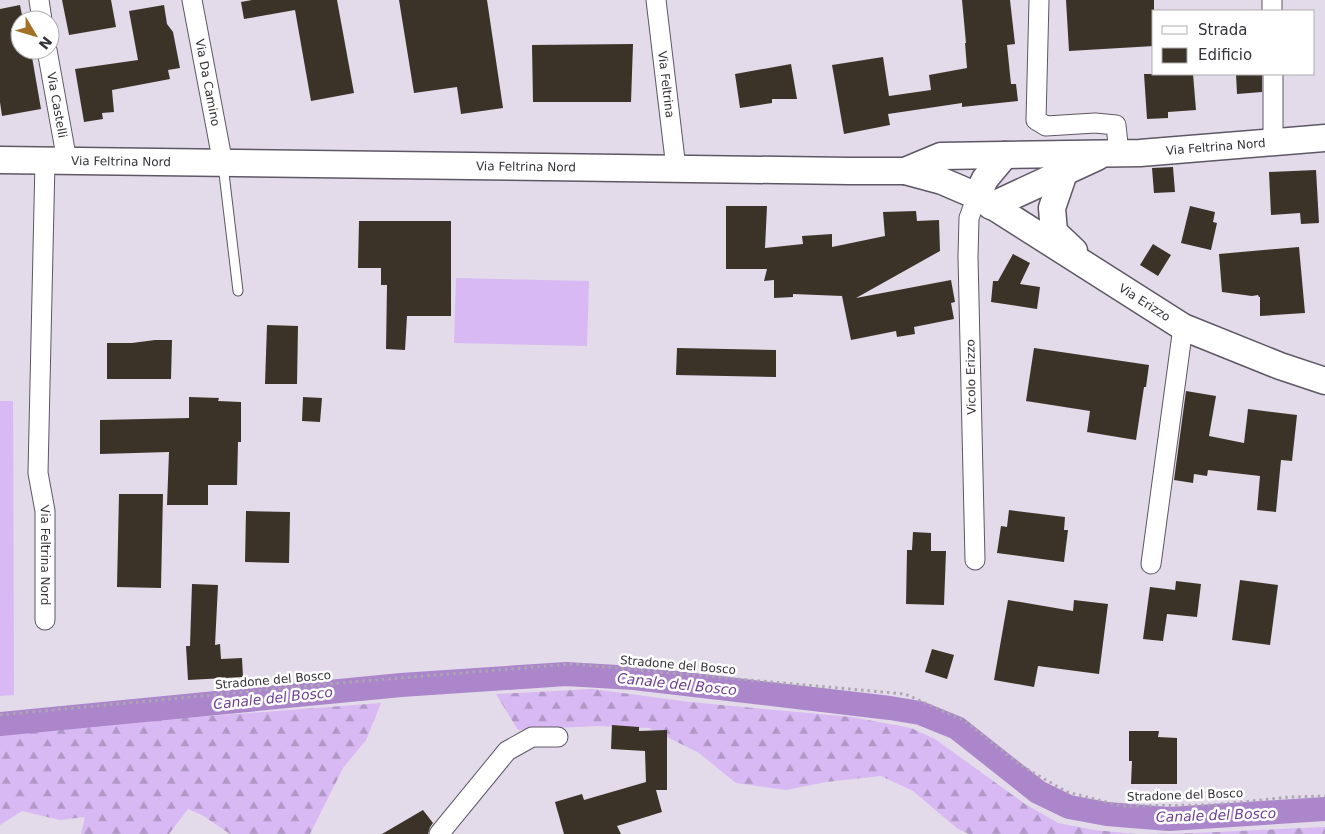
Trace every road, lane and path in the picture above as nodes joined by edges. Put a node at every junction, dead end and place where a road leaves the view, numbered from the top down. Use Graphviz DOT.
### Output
graph roads {
  1 [pos="192,0"];
  2 [pos="656,0"];
  3 [pos="1039,0"];
  4 [pos="48,60"];
  5 [pos="1273,75"];
  6 [pos="1325,138"];
  7 [pos="1273,142"];
  8 [pos="1112,154"];
  9 [pos="1005,155"];
  10 [pos="0,160"];
  11 [pos="56,161"];
  12 [pos="223,164"];
  13 [pos="676,168"];
  14 [pos="905,171"];
  15 [pos="1064,173"];
  16 [pos="984,201"];
  17 [pos="1094,271"];
  18 [pos="238,291"];
  19 [pos="1183,327"];
  20 [pos="1325,382"];
  21 [pos="975,560"];
  22 [pos="1151,564"];
  23 [pos="45,620"];
  24 [pos="0,715"];
  25 [pos="558,737"];
  26 [pos="1325,796"];
  27 [pos="439,834"];
  1 -- 12 [label="street, Via Da Camino"];
  2 -- 13 [label="street, Via Feltrina"];
  3 -- 8 [label="street"];
  4 -- 11 [label="street, Via Castelli"];
  5 -- 7 [label="street"];
  6 -- 7 [label="main road, Via Feltrina Nord"];
  7 -- 8 [label="main road, Via Feltrina Nord"];
  8 -- 9 [label="main road, Via Feltrina Nord"];
  8 -- 15 [label="main road, Via Feltrina Nord"];
  9 -- 14 [label="main road, Via Feltrina Nord"];
  9 -- 16 [label="main road"];
  10 -- 11 [label="main road, Via Feltrina Nord"];
  11 -- 12 [label="main road, Via Feltrina Nord"];
  11 -- 23 [label="street, Via Feltrina Nord"];
  12 -- 13 [label="main road, Via Feltrina Nord"];
  12 -- 18 [label="lane"];
  13 -- 14 [label="main road, Via Feltrina Nord"];
  14 -- 16 [label="main road, Via Erizzo"];
  15 -- 16 [label="main road, Via Feltrina Nord"];
  15 -- 17 [label="main road"];
  16 -- 17 [label="main road, Via Erizzo"];
  16 -- 21 [label="street, Vicolo Erizzo"];
  17 -- 19 [label="main road, Via Erizzo"];
  19 -- 20 [label="main road, Via Erizzo"];
  19 -- 22 [label="street"];
  24 -- 26 [label="path, Stradone del Bosco"];
  25 -- 27 [label="street"];
}
